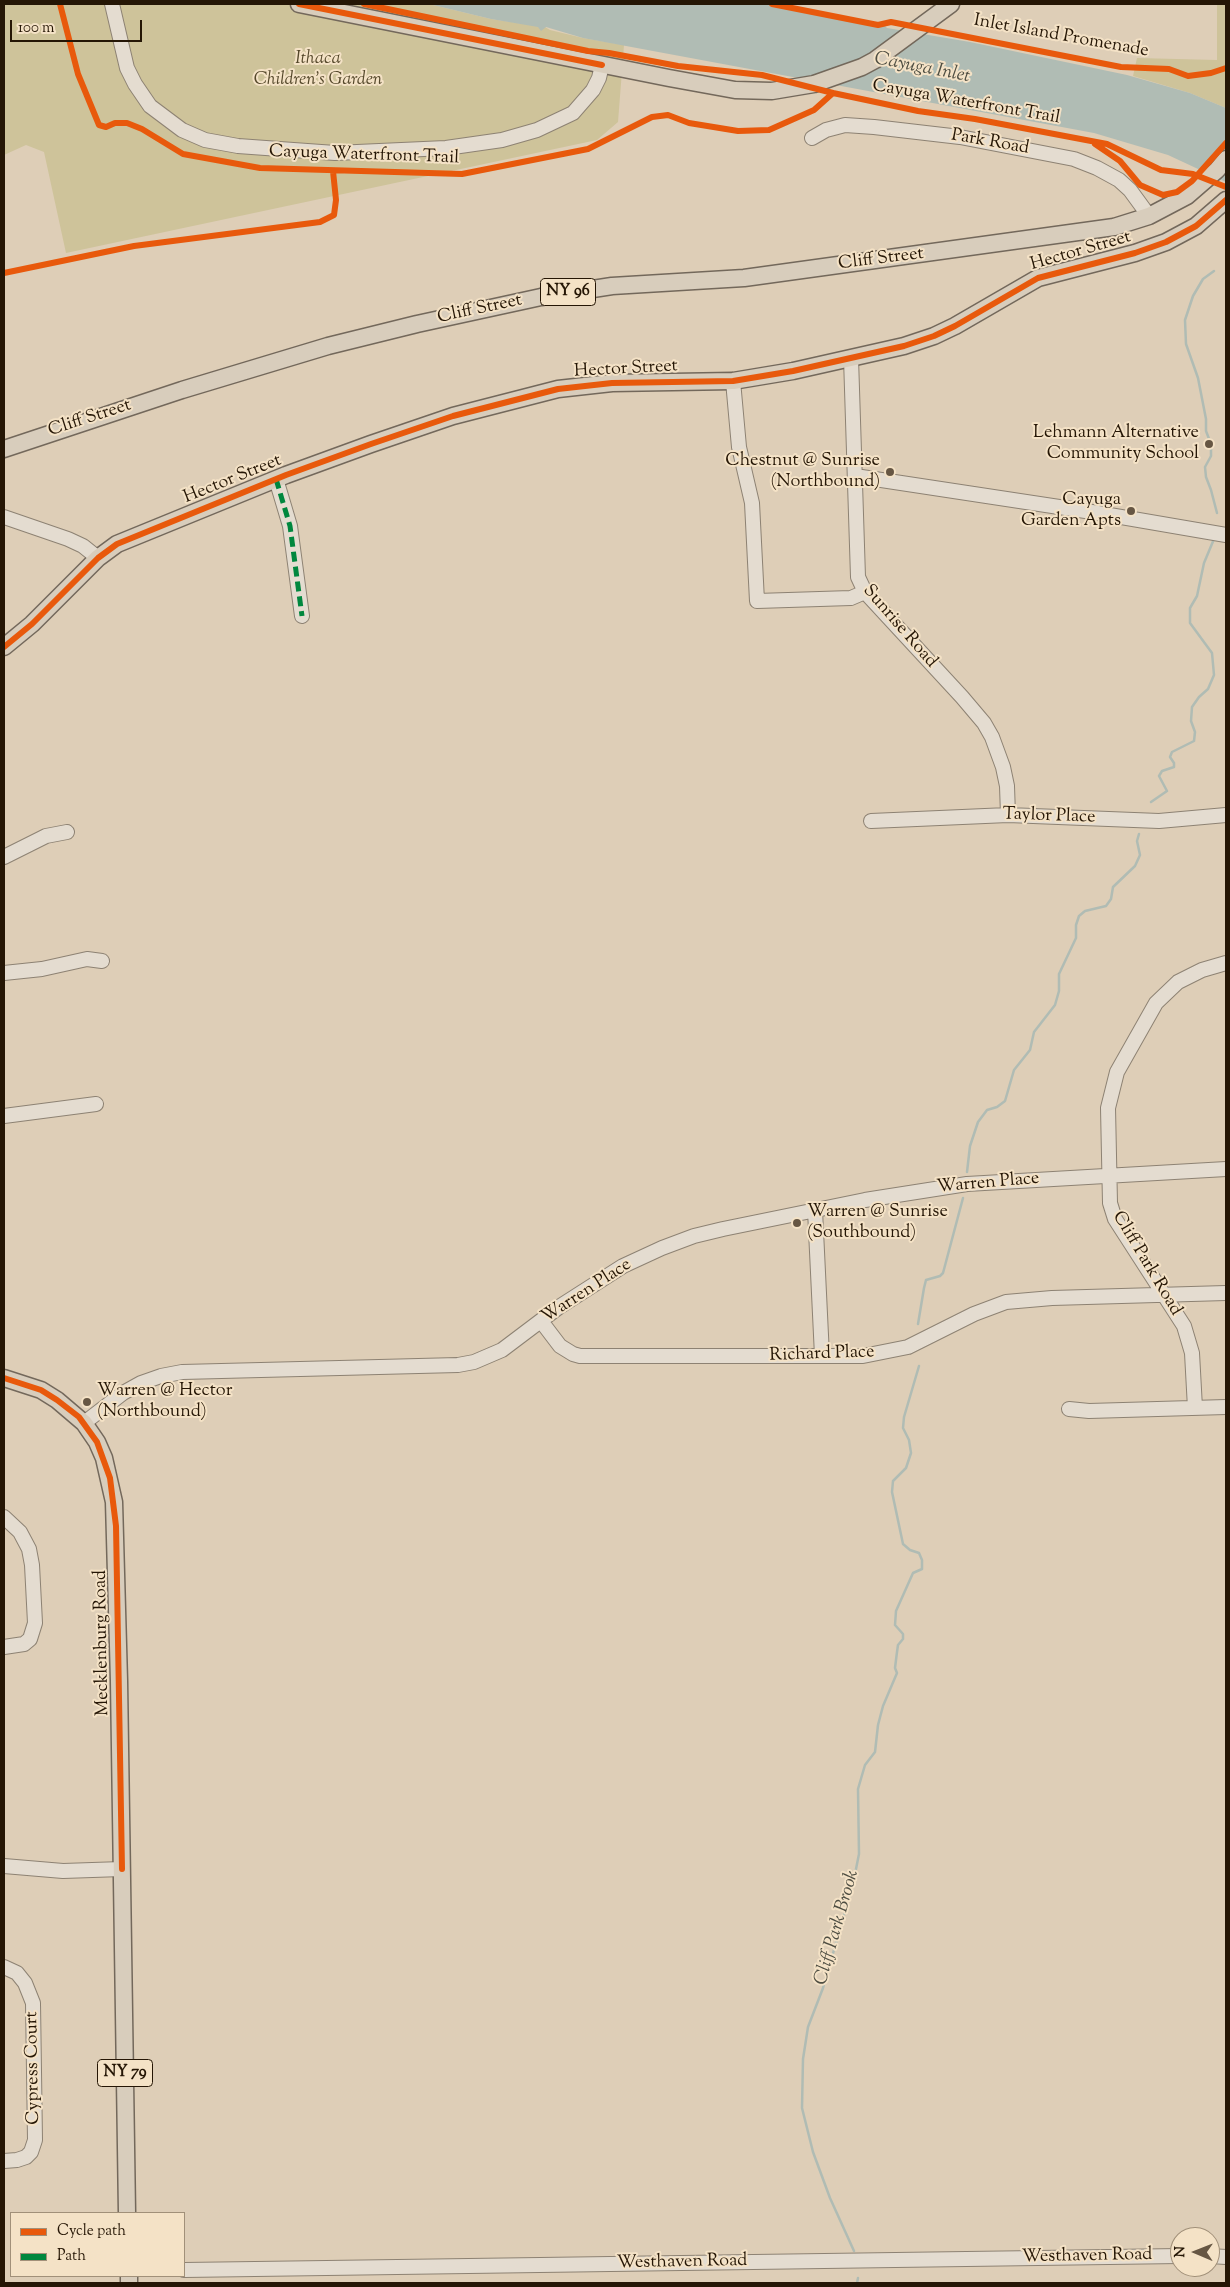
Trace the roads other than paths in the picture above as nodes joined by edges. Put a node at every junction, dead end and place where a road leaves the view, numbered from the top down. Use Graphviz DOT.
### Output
graph roads {
  1 [pos="112,4"];
  2 [pos="299,4"];
  3 [pos="951,4"];
  4 [pos="602,65"];
  5 [pos="812,138"];
  6 [pos="1226,159"];
  7 [pos="1224,206"];
  8 [pos="1149,216"];
  9 [pos="851,358"];
  10 [pos="733,381"];
  11 [pos="4,449"];
  12 [pos="855,476"];
  13 [pos="276,479"];
  14 [pos="4,517"];
  15 [pos="1226,535"];
  16 [pos="98,558"];
  17 [pos="864,592"];
  18 [pos="302,616"];
  19 [pos="4,647"];
  20 [pos="1008,814"];
  21 [pos="1226,815"];
  22 [pos="871,821"];
  23 [pos="67,832"];
  24 [pos="4,856"];
  25 [pos="102,961"];
  26 [pos="1226,963"];
  27 [pos="4,973"];
  28 [pos="96,1104"];
  29 [pos="4,1116"];
  30 [pos="1226,1169"];
  31 [pos="1108,1175"];
  32 [pos="815,1210"];
  33 [pos="1226,1293"];
  34 [pos="1165,1295"];
  35 [pos="541,1322"];
  36 [pos="822,1356"];
  37 [pos="4,1378"];
  38 [pos="1226,1407"];
  39 [pos="1195,1408"];
  40 [pos="1069,1409"];
  41 [pos="84,1423"];
  42 [pos="4,1516"];
  43 [pos="4,1647"];
  44 [pos="4,1866"];
  45 [pos="122,1869"];
  46 [pos="4,1967"];
  47 [pos="4,2161"];
  48 [pos="127,2212"];
  49 [pos="1170,2256"];
  50 [pos="185,2270"];
  1 -- 4 [label="street"];
  2 -- 4 [label="main road"];
  3 -- 4 [label="main road"];
  5 -- 8 [label="street, Park Road"];
  6 -- 8 [label="main road, NY 96"];
  7 -- 9 [label="main road, Hector Street"];
  8 -- 11 [label="main road, Cliff Street / NY 96"];
  9 -- 10 [label="main road, Hector Street"];
  9 -- 12 [label="street, Sunrise Road"];
  10 -- 13 [label="main road, Hector Street"];
  10 -- 17 [label="street"];
  12 -- 15 [label="street"];
  12 -- 17 [label="street, Sunrise Road"];
  13 -- 16 [label="main road, Hector Street"];
  13 -- 18 [label="street"];
  14 -- 16 [label="street"];
  16 -- 19 [label="main road, Hector Street"];
  17 -- 20 [label="street, Sunrise Road"];
  20 -- 21 [label="street, Taylor Place"];
  20 -- 22 [label="street, Taylor Place"];
  23 -- 24 [label="street"];
  25 -- 27 [label="street"];
  26 -- 31 [label="street, Cliff Park Road"];
  28 -- 29 [label="street"];
  30 -- 31 [label="street, Warren Place"];
  31 -- 32 [label="street, Warren Place"];
  31 -- 34 [label="street, Cliff Park Road"];
  32 -- 35 [label="street, Warren Place"];
  32 -- 36 [label="street"];
  33 -- 34 [label="street, Richard Place"];
  34 -- 36 [label="street, Richard Place"];
  34 -- 39 [label="street, Cliff Park Road"];
  35 -- 36 [label="street, Richard Place"];
  35 -- 41 [label="street, Warren Place"];
  37 -- 41 [label="main road, NY 79"];
  38 -- 39 [label="street"];
  39 -- 40 [label="street"];
  41 -- 45 [label="main road, Mecklenburg Road / NY 79"];
  42 -- 43 [label="street"];
  44 -- 45 [label="street"];
  45 -- 48 [label="main road, Mecklenburg Road / NY 79"];
  46 -- 47 [label="street, Cypress Court"];
  49 -- 50 [label="street, Westhaven Road"];
}
